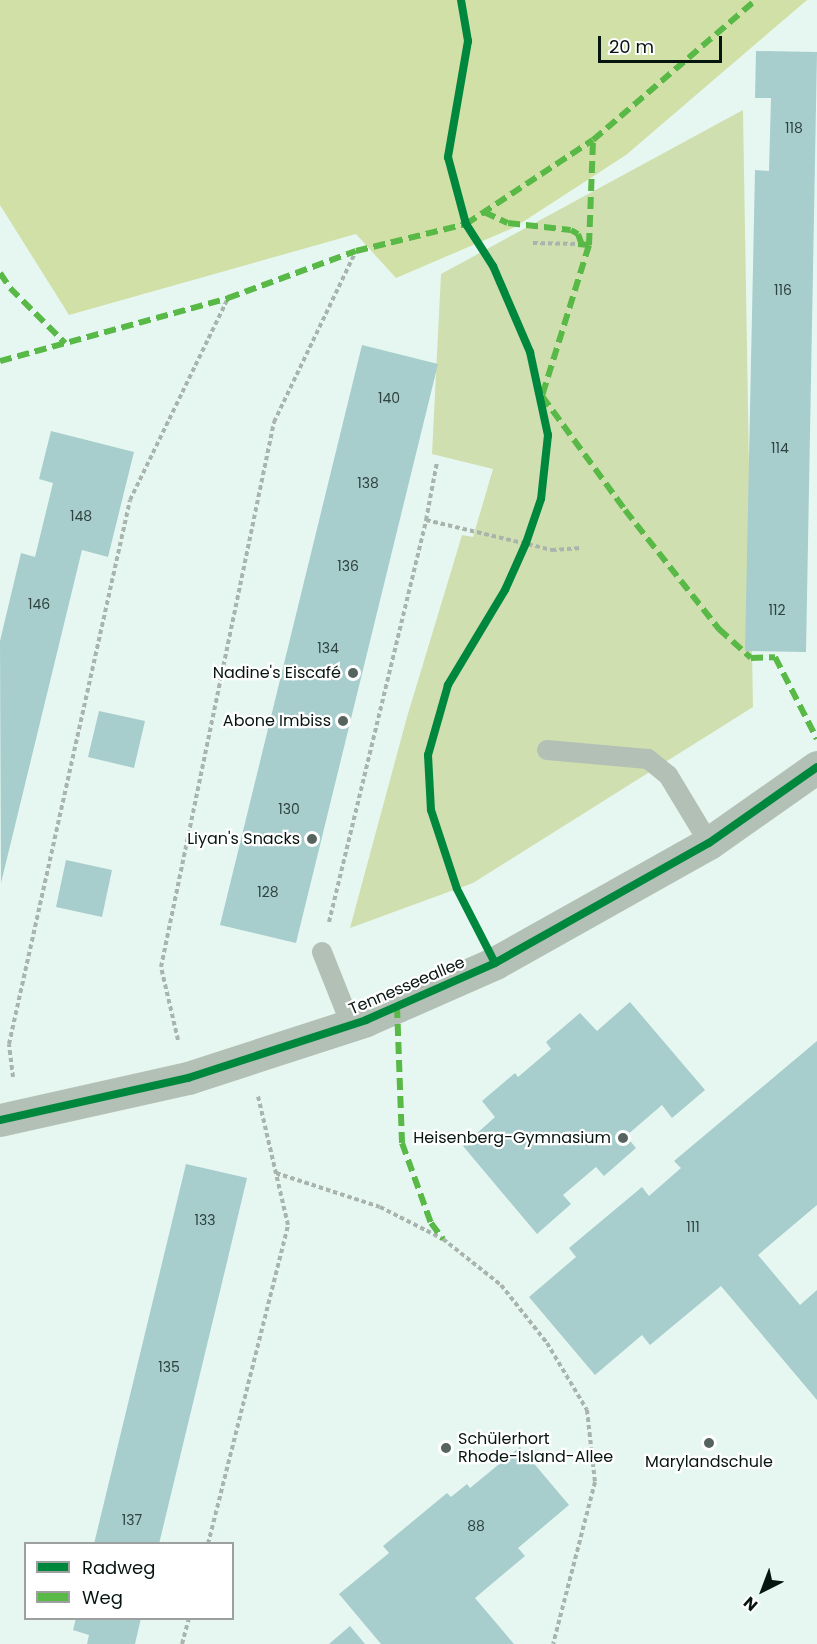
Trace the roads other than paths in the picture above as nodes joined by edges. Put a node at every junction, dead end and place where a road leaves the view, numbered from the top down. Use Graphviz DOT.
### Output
graph roads {
  1 [pos="547,750"];
  2 [pos="817,767"];
  3 [pos="709,843"];
  4 [pos="322,952"];
  5 [pos="351,1025"];
  6 [pos="9,1118"];
  1 -- 3 [label="lane"];
  2 -- 3 [label="street, Tennesseeallee"];
  3 -- 5 [label="street, Tennesseeallee"];
  4 -- 5 [label="lane"];
  5 -- 6 [label="street, Tennesseeallee"];
}
